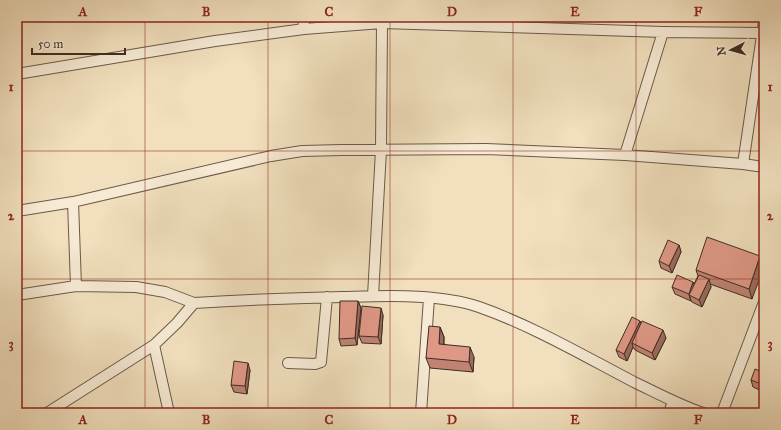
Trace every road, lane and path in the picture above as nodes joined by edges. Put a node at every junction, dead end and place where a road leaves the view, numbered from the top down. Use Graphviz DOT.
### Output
graph roads {
  1 [pos="303,17"];
  2 [pos="764,22"];
  3 [pos="382,23"];
  4 [pos="304,29"];
  5 [pos="663,32"];
  6 [pos="762,33"];
  7 [pos="17,74"];
  8 [pos="381,150"];
  9 [pos="625,155"];
  10 [pos="743,164"];
  11 [pos="764,167"];
  12 [pos="72,202"];
  13 [pos="17,211"];
  14 [pos="76,286"];
  15 [pos="17,295"];
  16 [pos="373,296"];
  17 [pos="327,297"];
  18 [pos="429,298"];
  19 [pos="764,302"];
  20 [pos="194,303"];
  21 [pos="154,344"];
  22 [pos="288,363"];
  23 [pos="674,401"];
  24 [pos="47,413"];
  25 [pos="169,413"];
  26 [pos="421,413"];
  27 [pos="669,413"];
  28 [pos="703,413"];
  29 [pos="722,413"];
  1 -- 4 [label="street"];
  2 -- 6 [label="street"];
  3 -- 4 [label="street"];
  3 -- 5 [label="street"];
  3 -- 8 [label="street"];
  4 -- 7 [label="street"];
  5 -- 6 [label="street"];
  5 -- 9 [label="street"];
  6 -- 10 [label="street"];
  8 -- 9 [label="street"];
  8 -- 12 [label="street"];
  8 -- 16 [label="street"];
  9 -- 10 [label="street"];
  10 -- 11 [label="street"];
  12 -- 13 [label="street"];
  12 -- 14 [label="street"];
  14 -- 15 [label="street"];
  14 -- 20 [label="street"];
  16 -- 17 [label="street"];
  16 -- 18 [label="street"];
  17 -- 20 [label="street"];
  17 -- 22 [label="street"];
  18 -- 23 [label="street"];
  18 -- 26 [label="street"];
  19 -- 29 [label="street"];
  20 -- 21 [label="street"];
  21 -- 24 [label="street"];
  21 -- 25 [label="street"];
  23 -- 27 [label="street"];
  23 -- 28 [label="street"];
}
